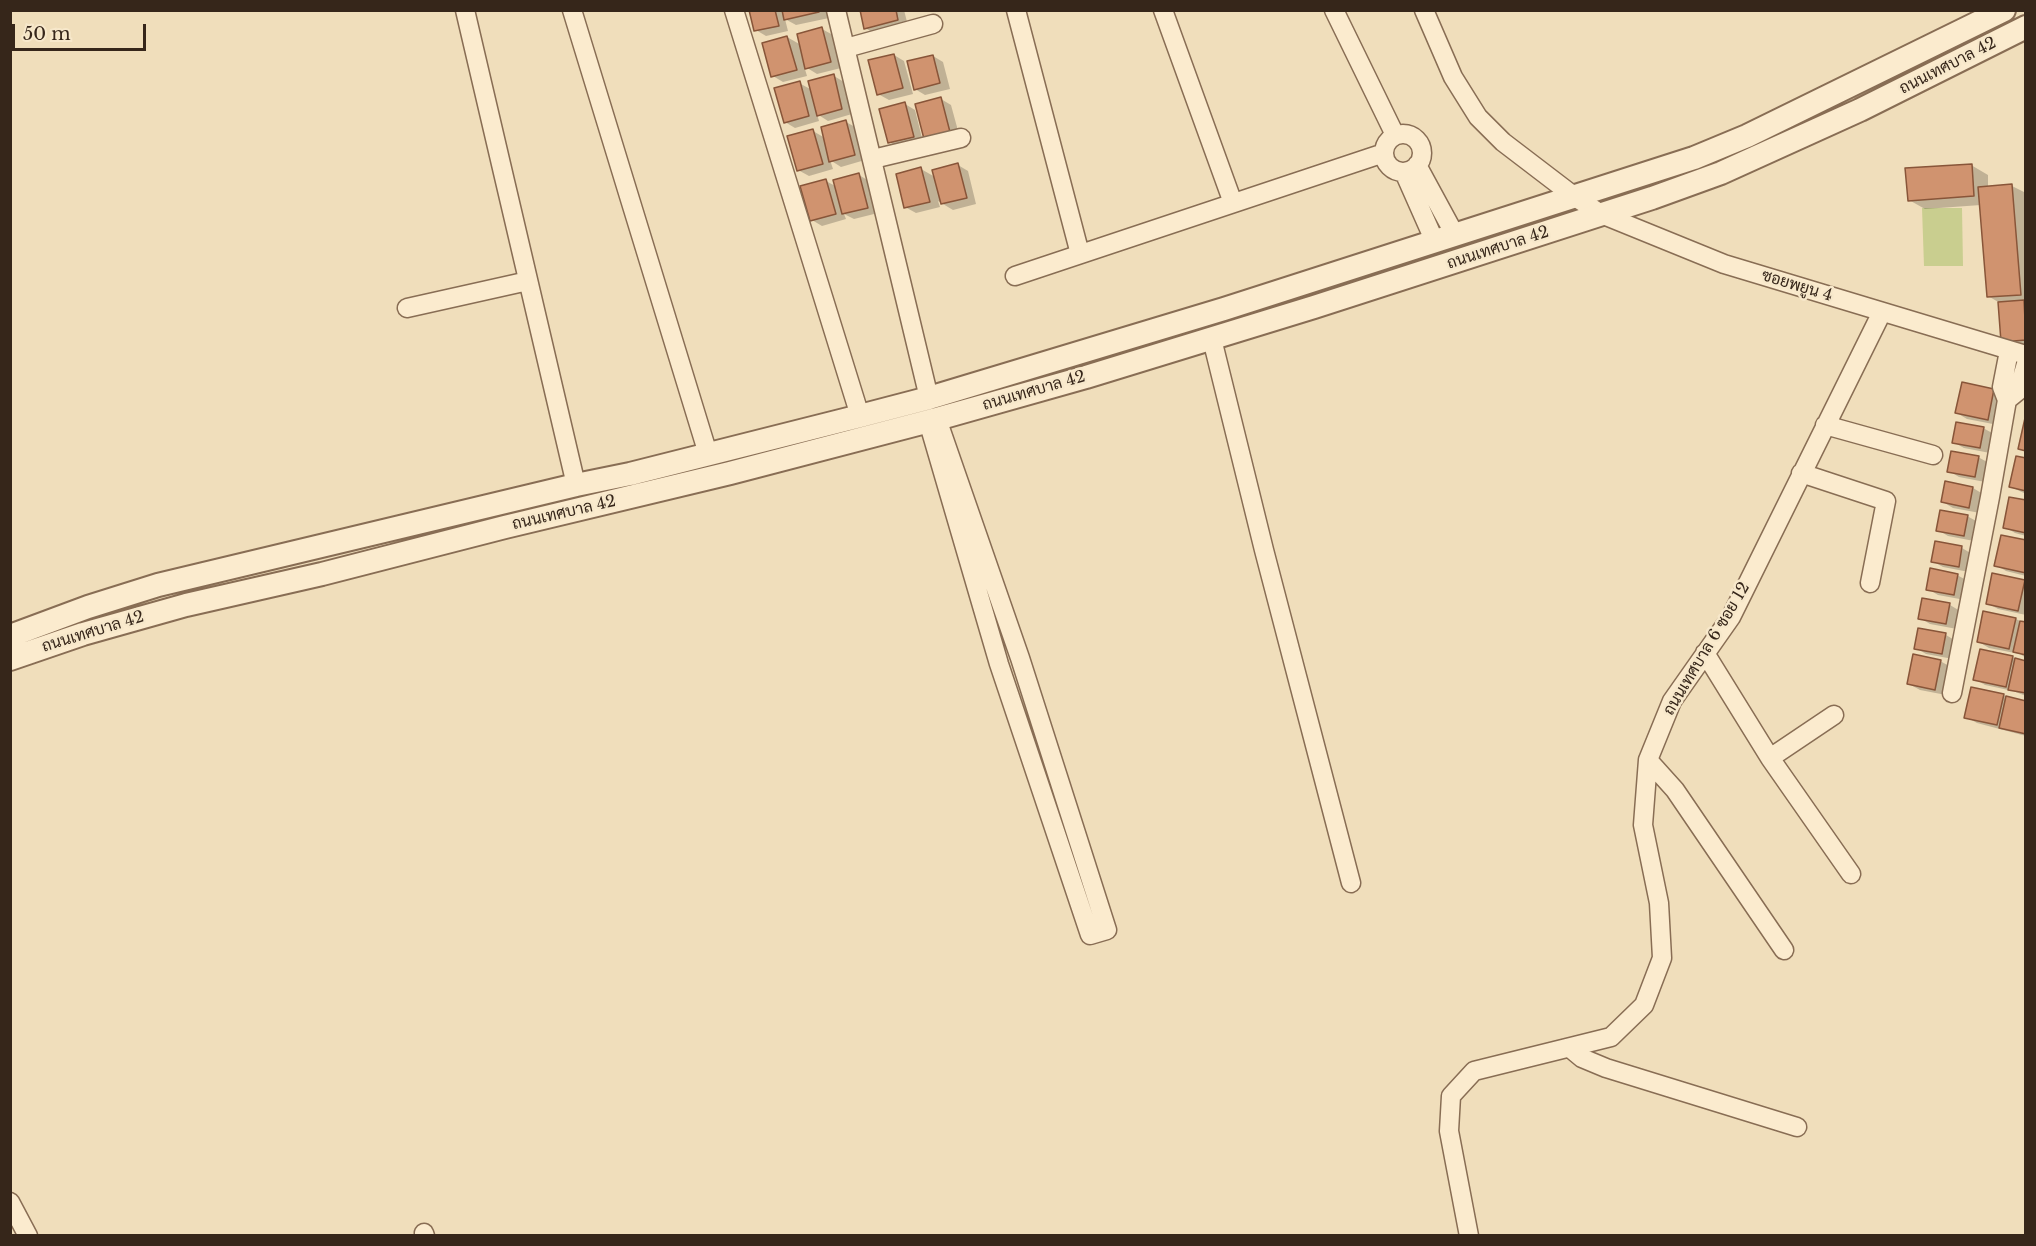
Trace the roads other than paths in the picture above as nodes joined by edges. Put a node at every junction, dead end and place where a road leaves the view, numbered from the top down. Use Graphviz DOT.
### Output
graph roads {
  1 [pos="465,10"];
  2 [pos="572,10"];
  3 [pos="734,10"];
  4 [pos="836,10"];
  5 [pos="1016,10"];
  6 [pos="1164,10"];
  7 [pos="1334,10"];
  8 [pos="1424,10"];
  9 [pos="2004,10"];
  10 [pos="933,24"];
  11 [pos="2025,27"];
  12 [pos="846,48"];
  13 [pos="1395,135"];
  14 [pos="961,138"];
  15 [pos="1384,153"];
  16 [pos="873,159"];
  17 [pos="1411,168"];
  18 [pos="1575,197"];
  19 [pos="1233,202"];
  20 [pos="1601,214"];
  21 [pos="1445,239"];
  22 [pos="1080,254"];
  23 [pos="1015,276"];
  24 [pos="528,281"];
  25 [pos="407,308"];
  26 [pos="1882,312"];
  27 [pos="1212,339"];
  28 [pos="2017,353"];
  29 [pos="2025,364"];
  30 [pos="2007,400"];
  31 [pos="2025,405"];
  32 [pos="931,413"];
  33 [pos="860,416"];
  34 [pos="1825,425"];
  35 [pos="708,454"];
  36 [pos="1933,455"];
  37 [pos="1801,473"];
  38 [pos="576,485"];
  39 [pos="1870,583"];
  40 [pos="10,636"];
  41 [pos="1705,653"];
  42 [pos="1020,658"];
  43 [pos="10,659"];
  44 [pos="999,664"];
  45 [pos="1952,693"];
  46 [pos="1834,715"];
  47 [pos="1770,758"];
  48 [pos="1648,760"];
  49 [pos="1059,777"];
  50 [pos="1039,782"];
  51 [pos="1851,874"];
  52 [pos="1351,883"];
  53 [pos="1784,951"];
  54 [pos="1570,1048"];
  55 [pos="1797,1127"];
  56 [pos="10,1202"];
  57 [pos="28,1236"];
  58 [pos="1469,1236"];
  1 -- 24 [label="street"];
  2 -- 35 [label="street"];
  3 -- 33 [label="street"];
  4 -- 12 [label="street"];
  5 -- 22 [label="street"];
  6 -- 19 [label="street"];
  7 -- 13 [label="street"];
  8 -- 18 [label="street, ซอยพยูน 4"];
  9 -- 18 [label="street, ถนนเทศบาล 42"];
  10 -- 12 [label="street"];
  11 -- 20 [label="street, ถนนเทศบาล 42"];
  12 -- 16 [label="street"];
  13 -- 15 [label="street"];
  13 -- 17 [label="street"];
  14 -- 16 [label="street"];
  15 -- 17 [label="street"];
  15 -- 19 [label="street"];
  16 -- 32 [label="street"];
  17 -- 21 [label="street"];
  18 -- 20 [label="street, ซอยพยูน 4"];
  18 -- 21 [label="street, ถนนเทศบาล 42"];
  19 -- 22 [label="street"];
  20 -- 26 [label="street, ซอยพยูน 4"];
  20 -- 27 [label="street, ถนนเทศบาล 42"];
  21 -- 32 [label="street, ถนนเทศบาล 42"];
  22 -- 23 [label="street"];
  24 -- 25 [label="street"];
  24 -- 38 [label="street"];
  26 -- 28 [label="street, ซอยพยูน 4"];
  26 -- 34 [label="street, ถนนเทศบาล 6 ซอย 12"];
  27 -- 32 [label="street, ถนนเทศบาล 42"];
  27 -- 52 [label="street"];
  28 -- 30 [label="street"];
  29 -- 30 [label="street"];
  30 -- 31 [label="street"];
  30 -- 45 [label="street"];
  32 -- 33 [label="street, ถนนเทศบาล 42"];
  32 -- 42 [label="street"];
  32 -- 43 [label="street, ถนนเทศบาล 42"];
  32 -- 44 [label="street"];
  33 -- 35 [label="street, ถนนเทศบาล 42"];
  34 -- 36 [label="street"];
  34 -- 37 [label="street, ถนนเทศบาล 6 ซอย 12"];
  35 -- 38 [label="street, ถนนเทศบาล 42"];
  37 -- 39 [label="street"];
  37 -- 41 [label="street, ถนนเทศบาล 6 ซอย 12"];
  38 -- 40 [label="street, ถนนเทศบาล 42"];
  41 -- 47 [label="street"];
  41 -- 48 [label="street, ถนนเทศบาล 6 ซอย 12"];
  42 -- 44 [label="street"];
  42 -- 49 [label="street"];
  44 -- 50 [label="street"];
  46 -- 47 [label="street"];
  47 -- 51 [label="street"];
  48 -- 53 [label="street"];
  48 -- 54 [label="street, ถนนเทศบาล 6 ซอย 12"];
  49 -- 50 [label="street"];
  49 -- 50 [label="street"];
  54 -- 55 [label="street"];
  54 -- 58 [label="street, ถนนเทศบาล 6 ซอย 12"];
  56 -- 57 [label="street"];
}
